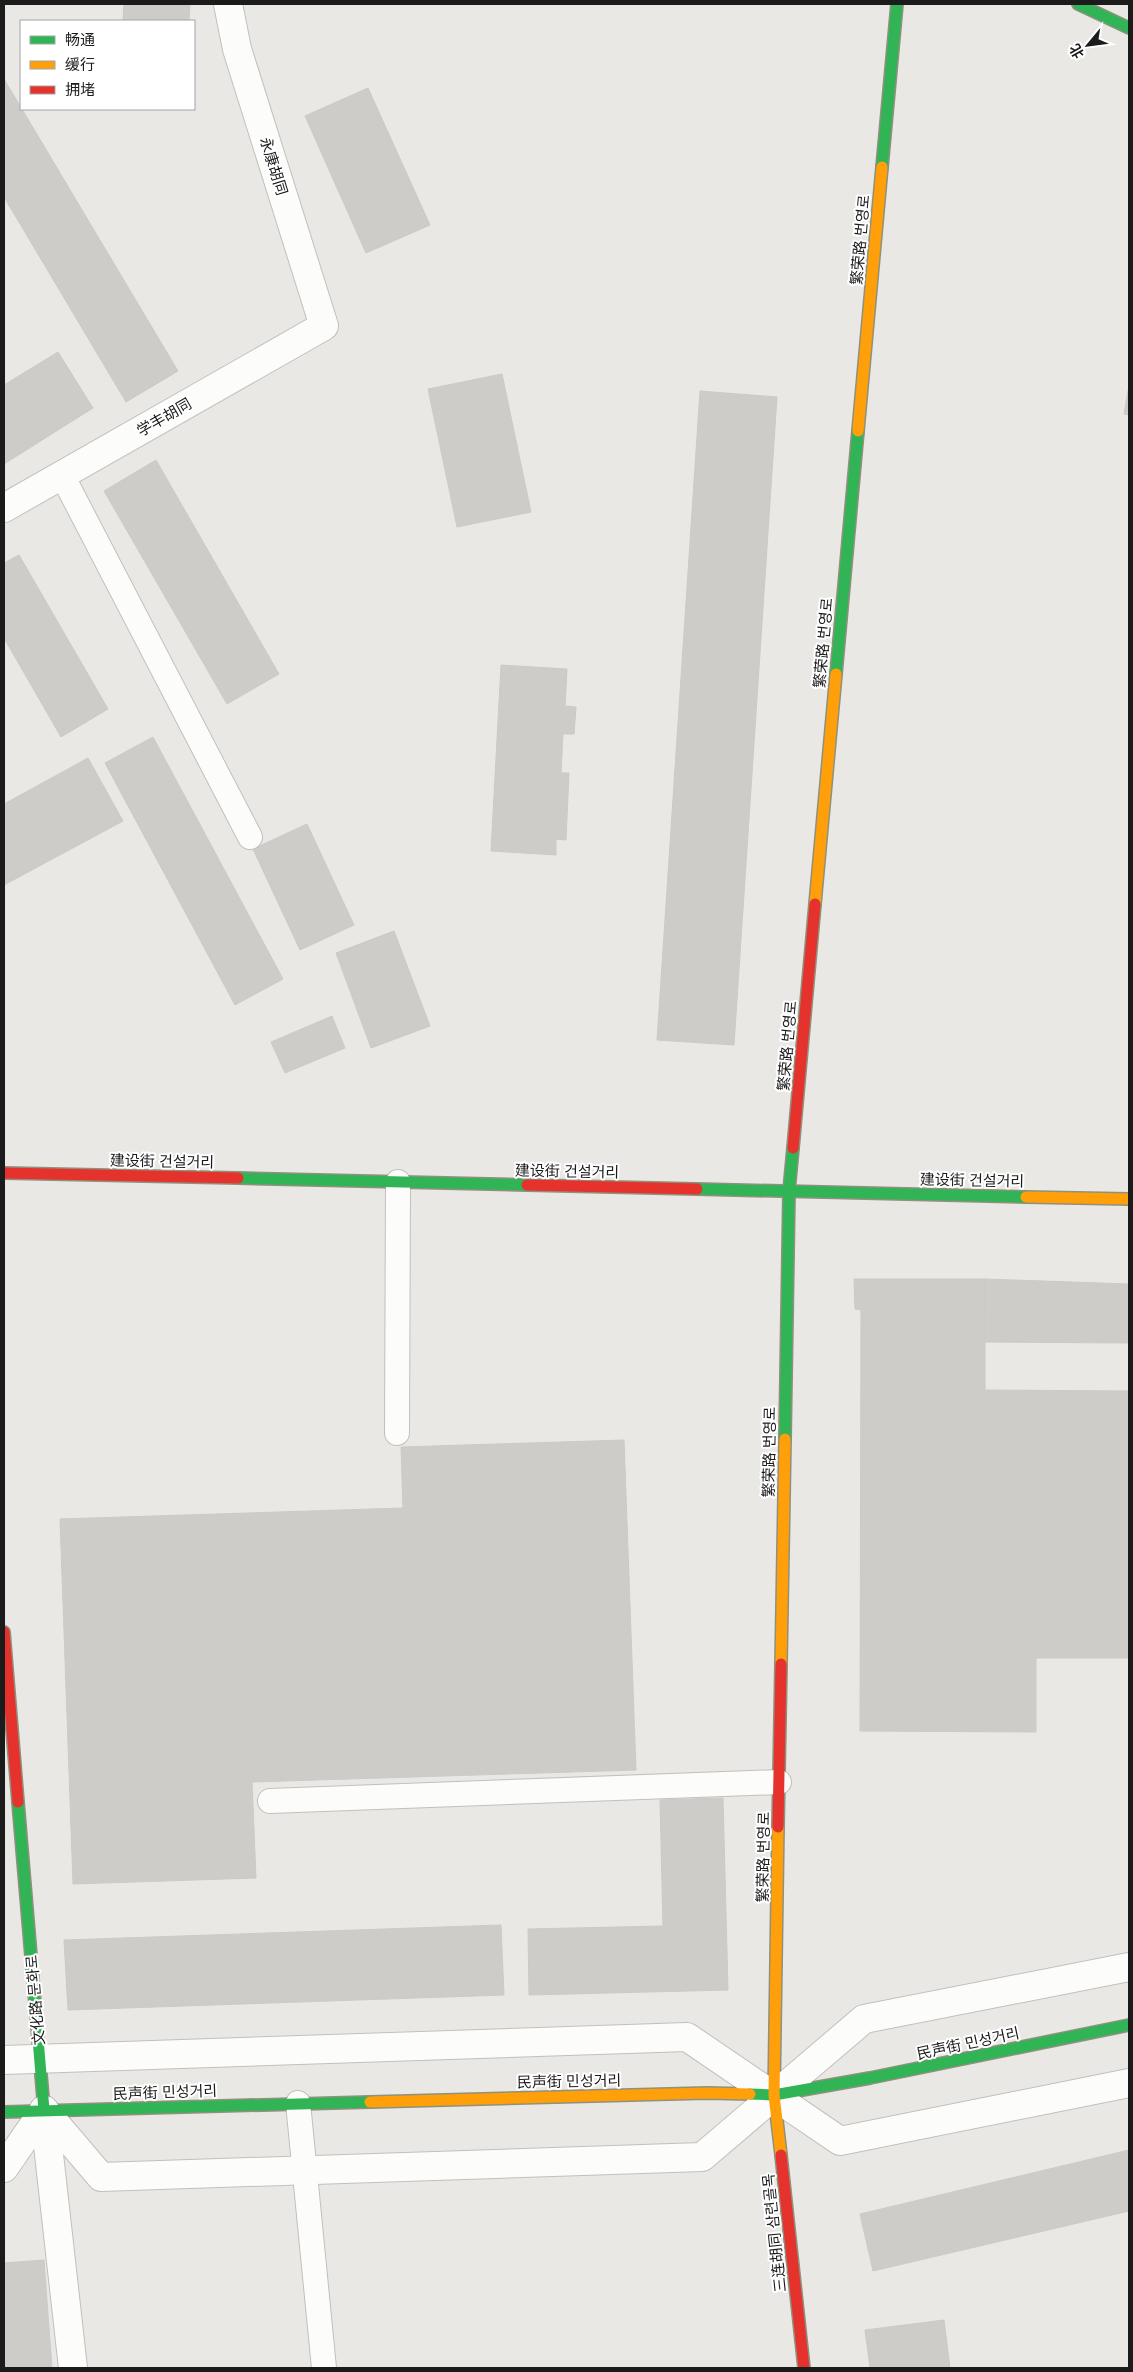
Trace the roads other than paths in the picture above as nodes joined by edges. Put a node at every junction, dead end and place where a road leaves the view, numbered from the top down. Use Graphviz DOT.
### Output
graph roads {
  1 [pos="228,4"];
  2 [pos="897,4"];
  3 [pos="1078,4"];
  4 [pos="1129,28"];
  5 [pos="324,326"];
  6 [pos="62,475"];
  7 [pos="4,508"];
  8 [pos="250,837"];
  9 [pos="4,1173"];
  10 [pos="398,1182"];
  11 [pos="789,1191"];
  12 [pos="1129,1199"];
  13 [pos="397,1433"];
  14 [pos="4,1632"];
  15 [pos="779,1782"];
  16 [pos="270,1801"];
  17 [pos="1129,1967"];
  18 [pos="1129,2025"];
  19 [pos="40,2059"];
  20 [pos="4,2060"];
  21 [pos="1129,2083"];
  22 [pos="774,2095"];
  23 [pos="298,2103"];
  24 [pos="44,2110"];
  25 [pos="4,2112"];
  26 [pos="4,2168"];
  27 [pos="305,2170"];
  28 [pos="73,2368"];
  29 [pos="324,2368"];
  30 [pos="804,2368"];
  1 -- 5 [label="street, 永康胡同"];
  2 -- 11 [label="street, 繁荣路 번영로"];
  3 -- 4 [label="street"];
  5 -- 6 [label="street, 学丰胡同"];
  6 -- 7 [label="street, 学丰胡同"];
  6 -- 8 [label="lane"];
  9 -- 10 [label="street, 建设街 건설거리"];
  10 -- 11 [label="street, 建设街 건설거리"];
  10 -- 13 [label="lane"];
  11 -- 12 [label="street, 建设街 건설거리"];
  11 -- 15 [label="street, 繁荣路 번영로"];
  14 -- 19 [label="street, 文化路 문화로"];
  15 -- 16 [label="lane"];
  15 -- 22 [label="street, 繁荣路 번영로"];
  17 -- 22 [label="street"];
  18 -- 22 [label="street, 民声街 민성거리"];
  19 -- 20 [label="street"];
  19 -- 22 [label="street"];
  19 -- 24 [label="street, 文化路 문화로"];
  21 -- 22 [label="street"];
  22 -- 23 [label="street, 民声街 민성거리"];
  22 -- 27 [label="street"];
  22 -- 30 [label="street, 三连胡同 삼련골목"];
  23 -- 24 [label="street, 民声街 민성거리"];
  23 -- 27 [label="lane"];
  24 -- 25 [label="street, 民声街 민성거리"];
  24 -- 26 [label="street"];
  24 -- 27 [label="street"];
  24 -- 28 [label="street, 文化路 문화로"];
  27 -- 29 [label="lane"];
}
